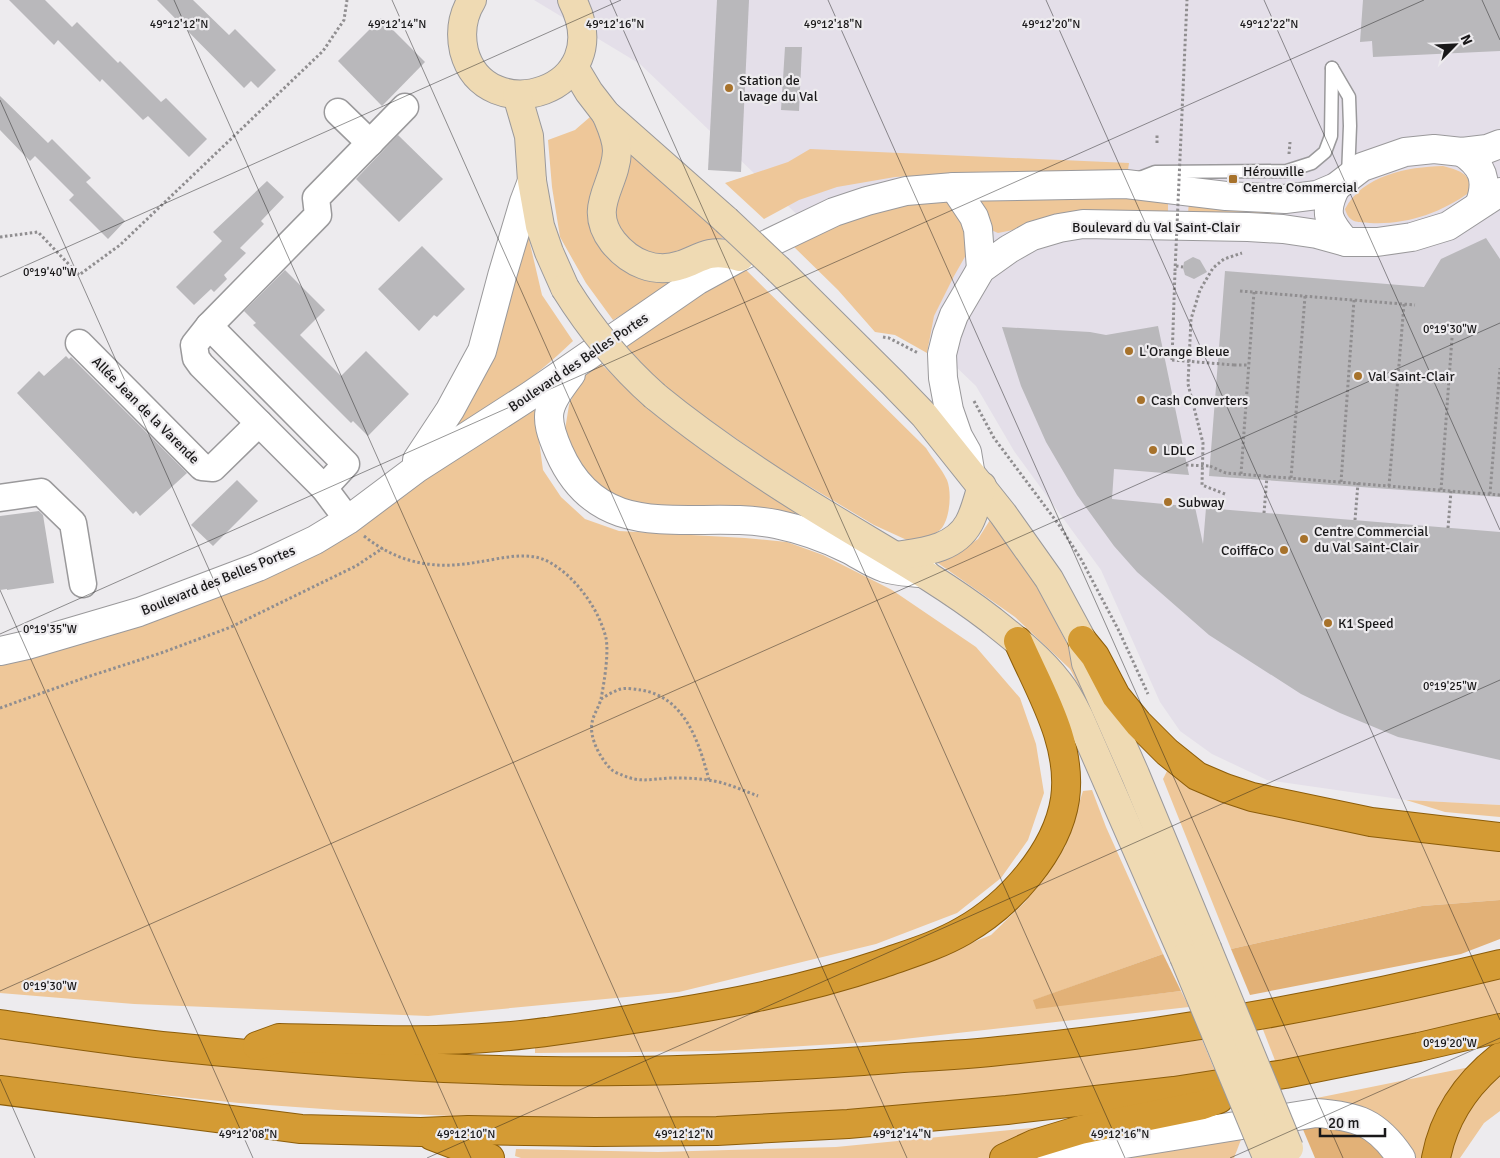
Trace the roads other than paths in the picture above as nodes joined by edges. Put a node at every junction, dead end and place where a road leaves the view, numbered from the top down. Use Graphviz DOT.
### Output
graph roads {
  1 [pos="572,0"];
  2 [pos="462,5"];
  3 [pos="574,67"];
  4 [pos="518,94"];
  5 [pos="405,107"];
  6 [pos="338,112"];
  7 [pos="606,114"];
  8 [pos="370,143"];
  9 [pos="1500,144"];
  10 [pos="1462,152"];
  11 [pos="532,181"];
  12 [pos="1342,183"];
  13 [pos="1126,184"];
  14 [pos="962,187"];
  15 [pos="1490,198"];
  16 [pos="1346,242"];
  17 [pos="740,256"];
  18 [pos="981,269"];
  19 [pos="209,326"];
  20 [pos="79,343"];
  21 [pos="579,362"];
  22 [pos="259,423"];
  23 [pos="416,469"];
  24 [pos="976,479"];
  25 [pos="324,488"];
  26 [pos="0,498"];
  27 [pos="354,526"];
  28 [pos="897,556"];
  29 [pos="927,574"];
  30 [pos="83,584"];
  31 [pos="1082,640"];
  32 [pos="1018,641"];
  33 [pos="0,651"];
  34 [pos="1500,837"];
  35 [pos="1196,952"];
  36 [pos="1500,964"];
  37 [pos="0,1024"];
  38 [pos="1500,1028"];
  39 [pos="241,1053"];
  40 [pos="1500,1057"];
  41 [pos="1285,1074"];
  42 [pos="0,1090"];
  43 [pos="421,1132"];
  44 [pos="1279,1155"];
  45 [pos="490,1158"];
  46 [pos="1004,1158"];
  47 [pos="1051,1158"];
  48 [pos="1400,1158"];
  49 [pos="1436,1158"];
  1 -- 3 [label="main road"];
  2 -- 4 [label="main road"];
  3 -- 4 [label="main road"];
  3 -- 7 [label="main road"];
  4 -- 11 [label="main road"];
  5 -- 8 [label="street"];
  6 -- 8 [label="street"];
  7 -- 17 [label="main road"];
  7 -- 24 [label="main road, bridge"];
  8 -- 19 [label="street"];
  9 -- 10 [label="street"];
  10 -- 12 [label="street"];
  10 -- 15 [label="street, Boulevard du Val Saint-Clair"];
  11 -- 23 [label="street, Boulevard des Belles Portes"];
  11 -- 28 [label="main road, bridge"];
  12 -- 13 [label="street"];
  12 -- 13 [label="lane"];
  12 -- 16 [label="street"];
  13 -- 14 [label="street"];
  14 -- 17 [label="street"];
  14 -- 18 [label="street"];
  15 -- 16 [label="street, Boulevard du Val Saint-Clair"];
  16 -- 18 [label="street, Boulevard du Val Saint-Clair"];
  17 -- 21 [label="street, Boulevard des Belles Portes"];
  18 -- 24 [label="street, Boulevard du Val Saint-Clair"];
  19 -- 22 [label="street"];
  19 -- 25 [label="street"];
  20 -- 22 [label="street, Allée Jean de la Varende"];
  21 -- 23 [label="street, Boulevard des Belles Portes"];
  21 -- 29 [label="street"];
  22 -- 25 [label="street"];
  23 -- 27 [label="street, Boulevard des Belles Portes"];
  24 -- 28 [label="main road"];
  24 -- 31 [label="main road"];
  25 -- 27 [label="street"];
  26 -- 30 [label="street"];
  27 -- 33 [label="street, Boulevard des Belles Portes"];
  28 -- 29 [label="main road"];
  29 -- 32 [label="main road"];
  31 -- 34 [label="highway"];
  31 -- 35 [label="main road"];
  32 -- 35 [label="main road"];
  32 -- 39 [label="highway"];
  35 -- 44 [label="main road, bridge"];
  36 -- 39 [label="highway"];
  37 -- 39 [label="highway"];
  38 -- 41 [label="highway"];
  40 -- 49 [label="highway"];
  41 -- 43 [label="highway"];
  41 -- 46 [label="highway"];
  42 -- 43 [label="highway"];
  43 -- 45 [label="highway"];
  47 -- 48 [label="street"];
}
